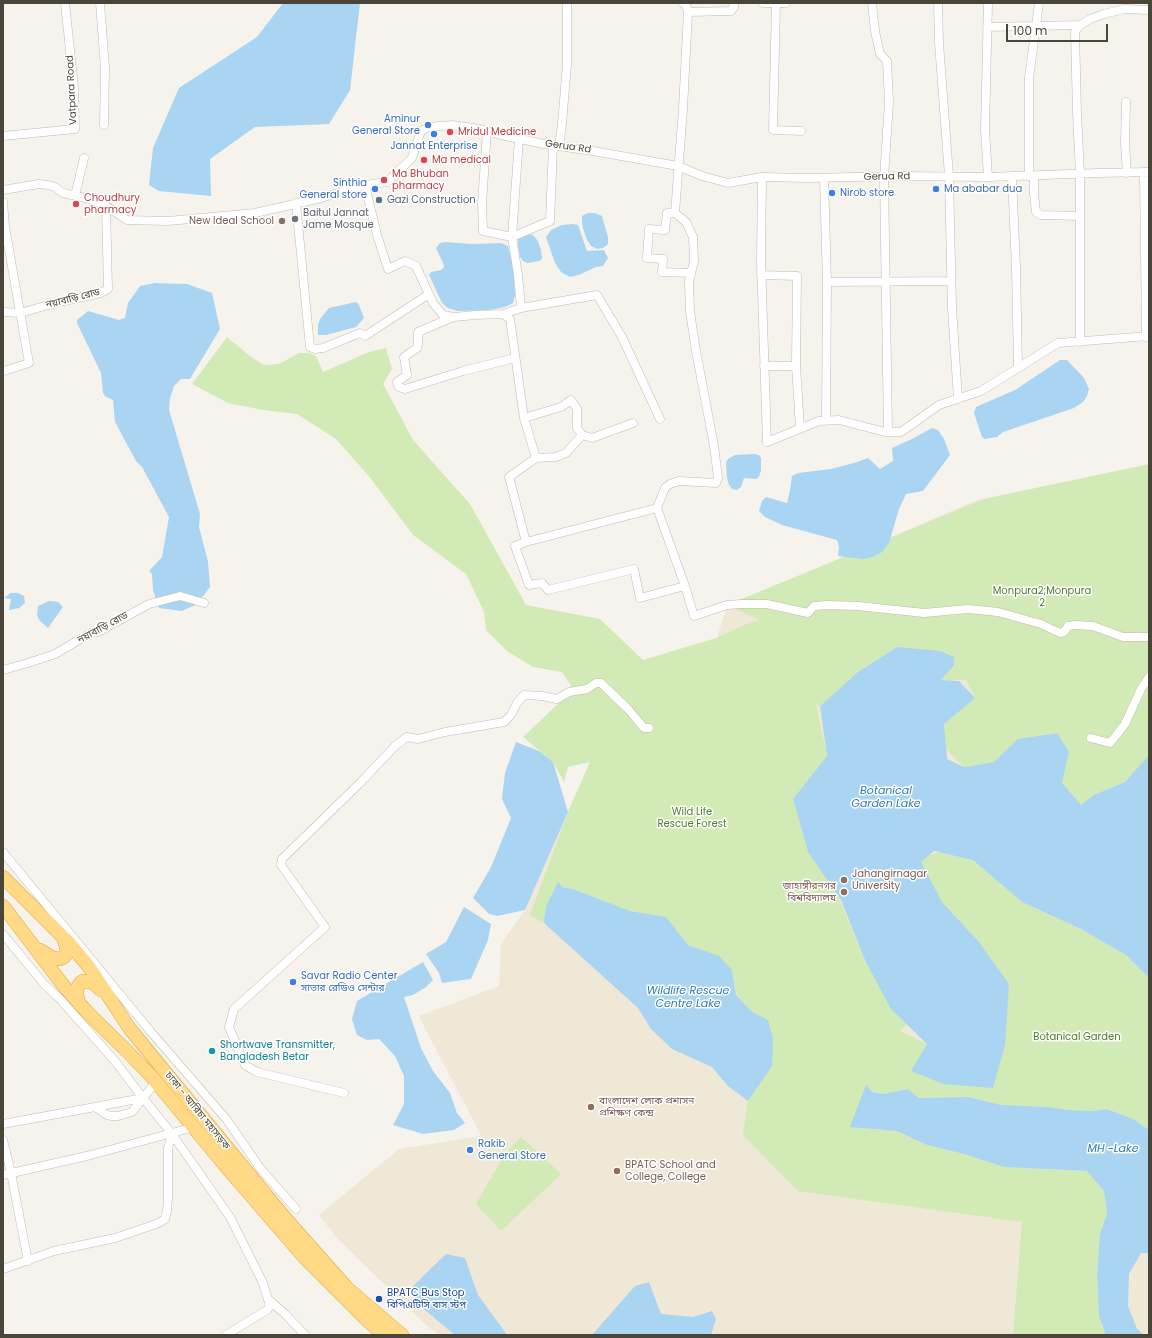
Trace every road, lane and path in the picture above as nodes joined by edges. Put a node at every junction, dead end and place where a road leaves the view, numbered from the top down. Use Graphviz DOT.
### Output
graph roads {
  1 [pos="64,3"];
  2 [pos="100,3"];
  3 [pos="567,3"];
  4 [pos="683,3"];
  5 [pos="734,3"];
  6 [pos="763,3"];
  7 [pos="786,3"];
  8 [pos="872,3"];
  9 [pos="938,3"];
  10 [pos="988,3"];
  11 [pos="1039,3"];
  12 [pos="776,4"];
  13 [pos="1149,10"];
  14 [pos="688,12"];
  15 [pos="1080,26"];
  16 [pos="988,27"];
  17 [pos="1037,27"];
  18 [pos="1126,102"];
  19 [pos="104,125"];
  20 [pos="487,131"];
  21 [pos="801,131"];
  22 [pos="3,136"];
  23 [pos="520,139"];
  24 [pos="556,146"];
  25 [pos="84,158"];
  26 [pos="678,166"];
  27 [pos="1146,172"];
  28 [pos="1127,173"];
  29 [pos="1080,174"];
  30 [pos="949,176"];
  31 [pos="1012,176"];
  32 [pos="1032,176"];
  33 [pos="762,177"];
  34 [pos="884,177"];
  35 [pos="988,177"];
  36 [pos="824,178"];
  37 [pos="365,185"];
  38 [pos="3,190"];
  39 [pos="75,196"];
  40 [pos="3,202"];
  41 [pos="296,203"];
  42 [pos="106,206"];
  43 [pos="675,213"];
  44 [pos="1080,216"];
  45 [pos="512,237"];
  46 [pos="691,273"];
  47 [pos="761,275"];
  48 [pos="951,281"];
  49 [pos="827,282"];
  50 [pos="886,282"];
  51 [pos="430,294"];
  52 [pos="521,308"];
  53 [pos="3,312"];
  54 [pos="20,313"];
  55 [pos="503,314"];
  56 [pos="454,317"];
  57 [pos="1148,336"];
  58 [pos="1080,342"];
  59 [pos="515,358"];
  60 [pos="764,366"];
  61 [pos="796,366"];
  62 [pos="1018,368"];
  63 [pos="4,371"];
  64 [pos="958,399"];
  65 [pos="524,418"];
  66 [pos="660,418"];
  67 [pos="826,420"];
  68 [pos="633,423"];
  69 [pos="800,428"];
  70 [pos="888,432"];
  71 [pos="582,435"];
  72 [pos="536,458"];
  73 [pos="658,508"];
  74 [pos="526,542"];
  75 [pos="685,586"];
  76 [pos="204,603"];
  77 [pos="1149,637"];
  78 [pos="3,670"];
  79 [pos="1149,676"];
  80 [pos="649,728"];
  81 [pos="1091,738"];
  82 [pos="3,852"];
  83 [pos="3,877"];
  84 [pos="3,906"];
  85 [pos="3,934"];
  86 [pos="63,937"];
  87 [pos="28,939"];
  88 [pos="109,999"];
  89 [pos="80,1005"];
  90 [pos="156,1082"];
  91 [pos="344,1093"];
  92 [pos="144,1098"];
  93 [pos="95,1107"];
  94 [pos="3,1124"];
  95 [pos="194,1128"];
  96 [pos="172,1134"];
  97 [pos="3,1140"];
  98 [pos="7,1174"];
  99 [pos="296,1209"];
  100 [pos="28,1260"];
  101 [pos="3,1269"];
  102 [pos="269,1300"];
  103 [pos="226,1335"];
  104 [pos="305,1335"];
  105 [pos="384,1335"];
  106 [pos="402,1335"];
  1 -- 22 [label="street, Vatpara Road"];
  2 -- 19 [label="street"];
  3 -- 24 [label="street"];
  4 -- 14 [label="street"];
  5 -- 14 [label="street"];
  6 -- 12 [label="street"];
  7 -- 12 [label="street"];
  8 -- 34 [label="street"];
  9 -- 30 [label="street"];
  10 -- 16 [label="street"];
  11 -- 17 [label="street"];
  12 -- 21 [label="street"];
  13 -- 15 [label="street"];
  14 -- 26 [label="street"];
  15 -- 17 [label="street"];
  15 -- 29 [label="street"];
  16 -- 17 [label="street"];
  16 -- 35 [label="street"];
  17 -- 32 [label="street"];
  18 -- 28 [label="street"];
  20 -- 23 [label="street, Gerua Rd"];
  20 -- 37 [label="street, Gerua Rd"];
  20 -- 45 [label="street"];
  23 -- 24 [label="street, Gerua Rd"];
  23 -- 45 [label="street"];
  24 -- 26 [label="street, Gerua Rd"];
  24 -- 45 [label="street"];
  25 -- 39 [label="street"];
  26 -- 33 [label="street, Gerua Rd"];
  26 -- 43 [label="street"];
  27 -- 28 [label="street, Gerua Rd"];
  27 -- 57 [label="street"];
  28 -- 29 [label="street, Gerua Rd"];
  29 -- 32 [label="street, Gerua Rd"];
  29 -- 44 [label="street"];
  30 -- 34 [label="street, Gerua Rd"];
  30 -- 35 [label="street, Gerua Rd"];
  30 -- 48 [label="street"];
  31 -- 32 [label="street, Gerua Rd"];
  31 -- 35 [label="street, Gerua Rd"];
  31 -- 62 [label="street"];
  32 -- 44 [label="street"];
  33 -- 36 [label="street, Gerua Rd"];
  33 -- 47 [label="street"];
  34 -- 36 [label="street, Gerua Rd"];
  34 -- 50 [label="street"];
  36 -- 49 [label="street"];
  37 -- 41 [label="street, Gerua Rd"];
  37 -- 51 [label="street"];
  38 -- 39 [label="street, Gerua Rd"];
  39 -- 42 [label="street, Gerua Rd"];
  40 -- 54 [label="street"];
  41 -- 42 [label="street, Gerua Rd"];
  41 -- 51 [label="street"];
  42 -- 54 [label="street, নয়াবাড়ি রোড"];
  43 -- 46 [label="street"];
  43 -- 46 [label="street"];
  44 -- 58 [label="street"];
  45 -- 52 [label="street"];
  46 -- 73 [label="street"];
  47 -- 60 [label="street"];
  47 -- 61 [label="street"];
  48 -- 50 [label="street"];
  48 -- 64 [label="street"];
  49 -- 50 [label="street"];
  49 -- 67 [label="street"];
  50 -- 70 [label="street"];
  51 -- 56 [label="street"];
  52 -- 55 [label="street"];
  52 -- 66 [label="street"];
  53 -- 54 [label="street, নয়াবাড়ি রোড"];
  54 -- 63 [label="street"];
  55 -- 56 [label="street"];
  55 -- 59 [label="street"];
  56 -- 59 [label="street"];
  57 -- 58 [label="street"];
  58 -- 62 [label="street"];
  59 -- 65 [label="street"];
  60 -- 61 [label="street"];
  60 -- 69 [label="street"];
  61 -- 69 [label="street"];
  62 -- 64 [label="street"];
  64 -- 70 [label="street"];
  65 -- 71 [label="street"];
  65 -- 72 [label="street"];
  67 -- 69 [label="street"];
  67 -- 70 [label="street"];
  68 -- 71 [label="street"];
  71 -- 72 [label="street"];
  72 -- 74 [label="street"];
  73 -- 74 [label="street"];
  73 -- 75 [label="street"];
  74 -- 75 [label="street"];
  75 -- 77 [label="street"];
  76 -- 78 [label="street, নয়াবাড়ি রোড"];
  79 -- 81 [label="street"];
  80 -- 91 [label="street"];
  82 -- 99 [label="street"];
  83 -- 86 [label="highway, ঢাকা - আরিচা মহাসড়ক"];
  84 -- 87 [label="highway, ঢাকা - আরিচা মহাসড়ক"];
  85 -- 92 [label="street"];
  86 -- 87 [label="highway"];
  86 -- 88 [label="highway, ঢাকা - আরিচা মহাসড়ক"];
  87 -- 89 [label="highway, ঢাকা - আরিচা মহাসড়ক"];
  88 -- 89 [label="highway"];
  88 -- 106 [label="highway, ঢাকা - আরিচা মহাসড়ক"];
  89 -- 90 [label="highway, ঢাকা - আরিচা মহাসড়ক"];
  90 -- 92 [label="street"];
  90 -- 95 [label="highway, ঢাকা - আরিচা মহাসড়ক"];
  92 -- 93 [label="street"];
  92 -- 93 [label="street"];
  92 -- 96 [label="street"];
  93 -- 94 [label="street"];
  95 -- 96 [label="street"];
  95 -- 105 [label="highway, ঢাকা - আরিচা মহাসড়ক"];
  96 -- 98 [label="street"];
  96 -- 100 [label="street"];
  96 -- 102 [label="street"];
  97 -- 98 [label="street"];
  98 -- 100 [label="street"];
  100 -- 101 [label="street"];
  102 -- 103 [label="street"];
  102 -- 104 [label="street"];
}
